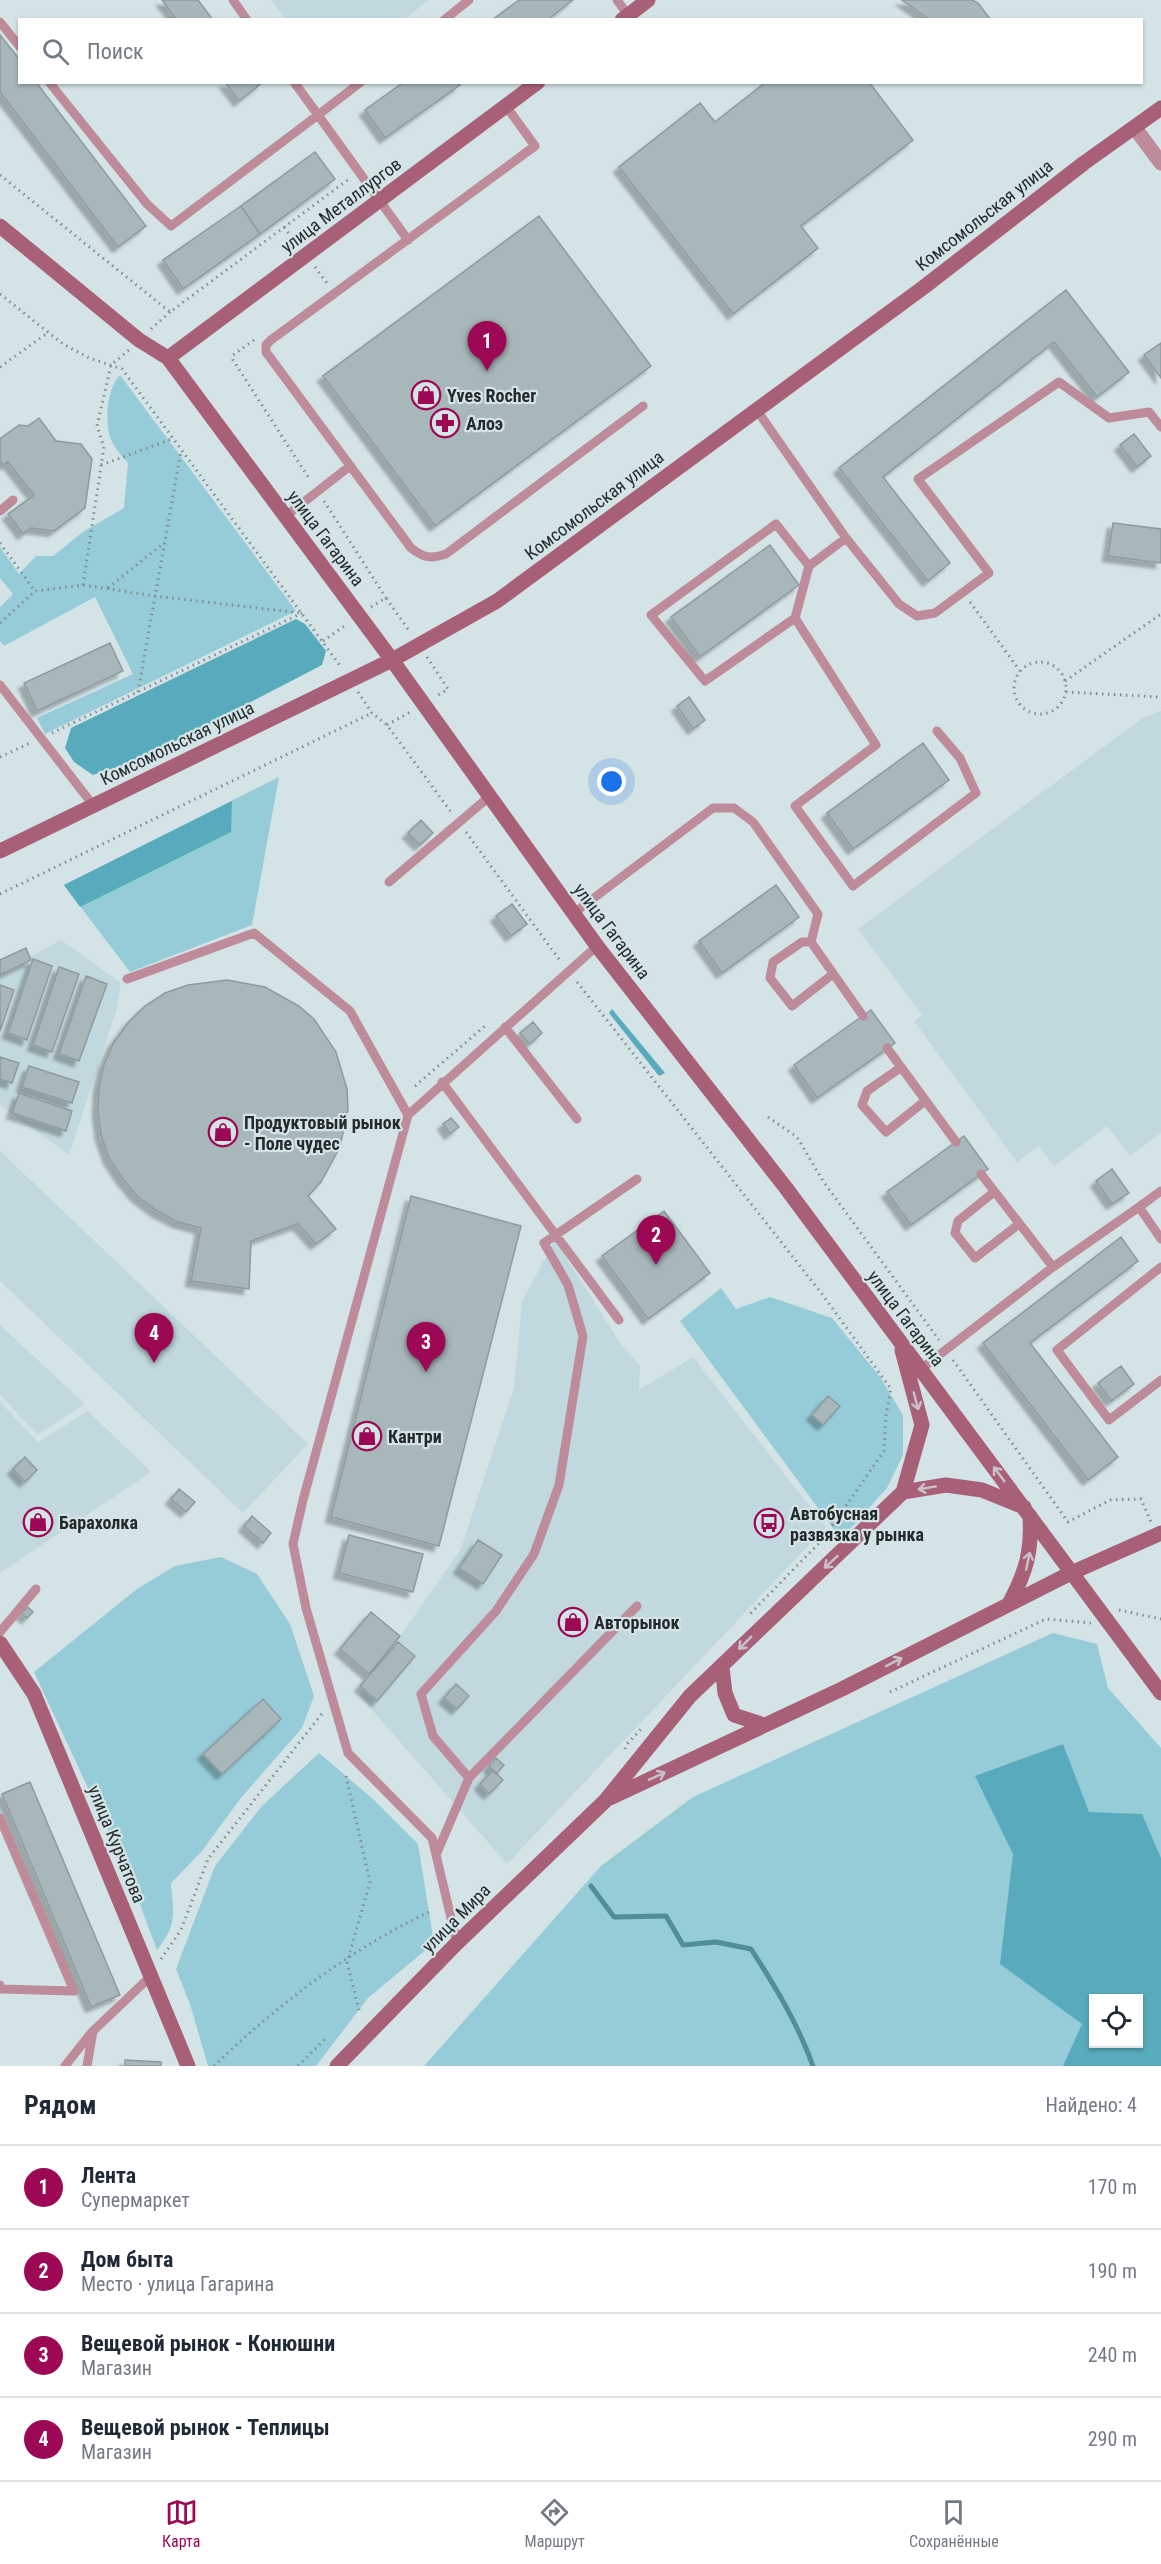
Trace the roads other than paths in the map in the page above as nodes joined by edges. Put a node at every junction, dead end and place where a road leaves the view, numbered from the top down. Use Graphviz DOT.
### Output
graph roads {
  1 [pos="233,0"];
  2 [pos="470,0"];
  3 [pos="617,0"];
  4 [pos="648,0"];
  5 [pos="625,17"];
  6 [pos="246,18"];
  7 [pos="447,18"];
  8 [pos="0,22"];
  9 [pos="18,44"];
  10 [pos="51,84"];
  11 [pos="295,84"];
  12 [pos="358,84"];
  13 [pos="535,84"];
  14 [pos="506,106"];
  15 [pos="1161,108"];
  16 [pos="318,115"];
  17 [pos="1135,128"];
  18 [pos="1161,163"];
  19 [pos="381,199"];
  20 [pos="0,226"];
  21 [pos="408,240"];
  22 [pos="168,358"];
  23 [pos="643,406"];
  24 [pos="756,409"];
  25 [pos="1161,427"];
  26 [pos="350,466"];
  27 [pos="13,500"];
  28 [pos="0,511"];
  29 [pos="286,516"];
  30 [pos="846,538"];
  31 [pos="809,566"];
  32 [pos="795,618"];
  33 [pos="392,660"];
  34 [pos="0,685"];
  35 [pos="937,731"];
  36 [pos="490,796"];
  37 [pos="93,805"];
  38 [pos="0,851"];
  39 [pos="389,882"];
  40 [pos="573,913"];
  41 [pos="811,942"];
  42 [pos="597,946"];
  43 [pos="833,974"];
  44 [pos="127,980"];
  45 [pos="863,1016"];
  46 [pos="505,1026"];
  47 [pos="887,1048"];
  48 [pos="900,1068"];
  49 [pos="442,1082"];
  50 [pos="925,1101"];
  51 [pos="408,1115"];
  52 [pos="577,1119"];
  53 [pos="956,1142"];
  54 [pos="981,1174"];
  55 [pos="637,1179"];
  56 [pos="1161,1191"];
  57 [pos="994,1192"];
  58 [pos="1139,1207"];
  59 [pos="1019,1224"];
  60 [pos="555,1234"];
  61 [pos="1161,1239"];
  62 [pos="1053,1267"];
  63 [pos="1161,1267"];
  64 [pos="618,1320"];
  65 [pos="901,1344"];
  66 [pos="921,1369"];
  67 [pos="1161,1380"];
  68 [pos="903,1492"];
  69 [pos="1027,1511"];
  70 [pos="1159,1534"];
  71 [pos="1071,1573"];
  72 [pos="36,1589"];
  73 [pos="1010,1604"];
  74 [pos="637,1606"];
  75 [pos="0,1632"];
  76 [pos="0,1643"];
  77 [pos="722,1667"];
  78 [pos="1161,1693"];
  79 [pos="764,1725"];
  80 [pos="470,1778"];
  81 [pos="604,1801"];
  82 [pos="0,1818"];
  83 [pos="436,1854"];
  84 [pos="457,1943"];
  85 [pos="151,1976"];
  86 [pos="0,1985"];
  87 [pos="93,2031"];
  88 [pos="65,2066"];
  89 [pos="87,2066"];
  90 [pos="188,2066"];
  91 [pos="337,2066"];
  1 -- 6 [label="lane"];
  2 -- 7 [label="lane"];
  3 -- 5 [label="lane"];
  4 -- 5 [label="main road"];
  8 -- 9 [label="lane"];
  10 -- 16 [label="lane"];
  11 -- 16 [label="lane"];
  12 -- 16 [label="lane"];
  13 -- 14 [label="main road, улица Металлургов"];
  14 -- 19 [label="main road, улица Металлургов"];
  14 -- 21 [label="lane"];
  15 -- 17 [label="main road, Комсомольская улица"];
  16 -- 19 [label="lane"];
  17 -- 18 [label="street"];
  17 -- 24 [label="main road, Комсомольская улица"];
  19 -- 21 [label="lane"];
  19 -- 22 [label="main road, улица Металлургов"];
  20 -- 22 [label="main road, улица Гагарина"];
  21 -- 26 [label="lane"];
  22 -- 29 [label="main road, улица Гагарина"];
  23 -- 26 [label="lane"];
  24 -- 30 [label="lane"];
  24 -- 33 [label="main road, Комсомольская улица"];
  25 -- 30 [label="lane"];
  26 -- 29 [label="lane"];
  27 -- 28 [label="lane"];
  29 -- 33 [label="main road, улица Гагарина"];
  30 -- 31 [label="lane"];
  31 -- 32 [label="lane"];
  31 -- 32 [label="lane"];
  32 -- 35 [label="lane"];
  33 -- 36 [label="main road, улица Гагарина"];
  33 -- 37 [label="main road, Комсомольская улица"];
  34 -- 37 [label="lane"];
  36 -- 39 [label="lane"];
  36 -- 40 [label="main road, улица Гагарина"];
  37 -- 38 [label="main road, Комсомольская улица"];
  40 -- 41 [label="lane"];
  40 -- 42 [label="main road, улица Гагарина"];
  41 -- 43 [label="lane"];
  41 -- 43 [label="lane"];
  42 -- 46 [label="lane"];
  42 -- 65 [label="main road, улица Гагарина"];
  43 -- 45 [label="lane"];
  44 -- 51 [label="lane"];
  46 -- 49 [label="lane"];
  46 -- 52 [label="lane"];
  47 -- 48 [label="lane"];
  48 -- 50 [label="lane"];
  48 -- 50 [label="lane"];
  49 -- 51 [label="lane"];
  49 -- 60 [label="lane"];
  50 -- 53 [label="lane"];
  51 -- 83 [label="lane"];
  54 -- 57 [label="lane"];
  55 -- 60 [label="lane"];
  56 -- 58 [label="lane"];
  57 -- 59 [label="lane"];
  57 -- 59 [label="lane"];
  58 -- 61 [label="lane"];
  58 -- 62 [label="lane"];
  59 -- 62 [label="lane"];
  60 -- 64 [label="lane"];
  60 -- 80 [label="lane"];
  62 -- 66 [label="lane"];
  63 -- 67 [label="lane"];
  65 -- 66 [label="main road, улица Гагарина"];
  65 -- 68 [label="main road, one-way"];
  69 -- 66 [label="main road, улица Гагарина, one-way"];
  69 -- 68 [label="main road, one-way"];
  68 -- 77 [label="main road, one-way"];
  69 -- 71 [label="main road, улица Гагарина"];
  73 -- 69 [label="main road, one-way"];
  70 -- 71 [label="main road"];
  71 -- 73 [label="main road"];
  71 -- 78 [label="main road, улица Гагарина"];
  72 -- 75 [label="lane"];
  79 -- 73 [label="main road, one-way"];
  74 -- 80 [label="lane"];
  76 -- 85 [label="main road, улица Курчатова"];
  77 -- 79 [label="main road"];
  77 -- 81 [label="main road"];
  81 -- 79 [label="main road, one-way"];
  80 -- 83 [label="lane"];
  81 -- 84 [label="main road, улица Мира"];
  82 -- 86 [label="lane"];
  83 -- 84 [label="lane"];
  84 -- 91 [label="main road, улица Мира"];
  85 -- 87 [label="lane"];
  85 -- 90 [label="main road, улица Курчатова"];
  87 -- 88 [label="lane"];
  87 -- 89 [label="lane"];
}
